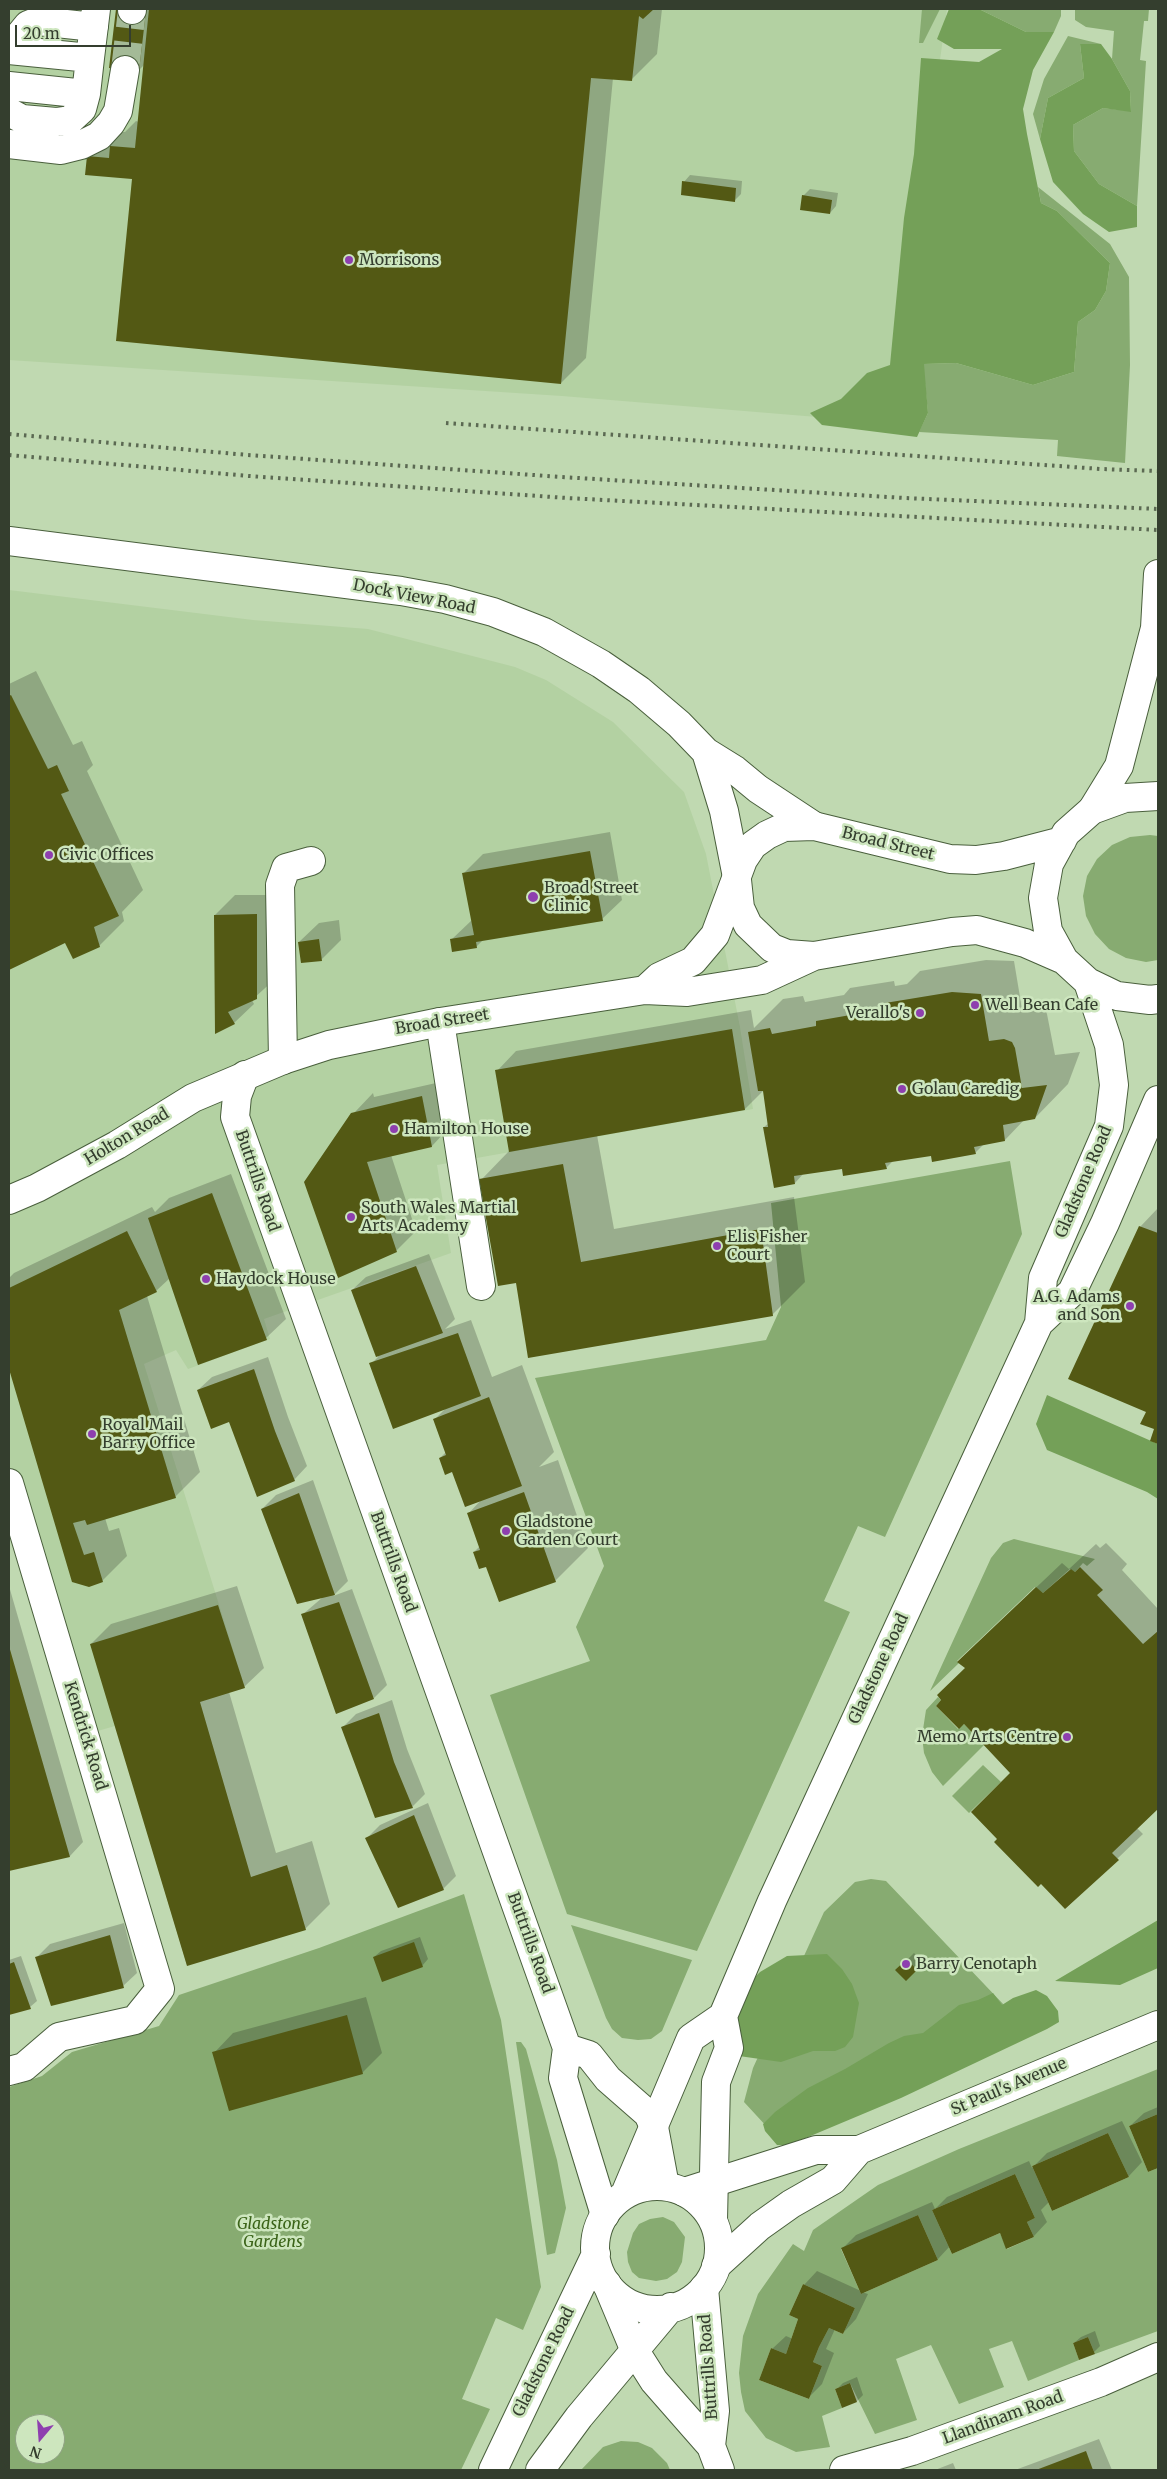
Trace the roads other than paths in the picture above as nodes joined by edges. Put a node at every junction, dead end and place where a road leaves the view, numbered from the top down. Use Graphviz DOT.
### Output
graph roads {
  1 [pos="95,18"];
  2 [pos="9,49"];
  3 [pos="90,58"];
  4 [pos="125,70"];
  5 [pos="9,86"];
  6 [pos="86,94"];
  7 [pos="9,112"];
  8 [pos="9,144"];
  9 [pos="9,541"];
  10 [pos="1158,574"];
  11 [pos="1155,628"];
  12 [pos="1158,662"];
  13 [pos="706,752"];
  14 [pos="1158,796"];
  15 [pos="1092,810"];
  16 [pos="814,826"];
  17 [pos="1062,841"];
  18 [pos="311,861"];
  19 [pos="737,877"];
  20 [pos="814,956"];
  21 [pos="1064,960"];
  22 [pos="1088,982"];
  23 [pos="645,990"];
  24 [pos="1158,999"];
  25 [pos="440,1022"];
  26 [pos="283,1060"];
  27 [pos="245,1075"];
  28 [pos="1158,1100"];
  29 [pos="9,1200"];
  30 [pos="481,1286"];
  31 [pos="1039,1323"];
  32 [pos="9,1483"];
  33 [pos="723,2016"];
  34 [pos="1158,2025"];
  35 [pos="568,2048"];
  36 [pos="9,2071"];
  37 [pos="654,2127"];
  38 [pos="859,2150"];
  39 [pos="714,2183"];
  40 [pos="675,2189"];
  41 [pos="625,2194"];
  42 [pos="605,2215"];
  43 [pos="713,2220"];
  44 [pos="596,2254"];
  45 [pos="710,2277"];
  46 [pos="607,2284"];
  47 [pos="671,2308"];
  48 [pos="635,2351"];
  49 [pos="1158,2357"];
  50 [pos="716,2458"];
  51 [pos="493,2470"];
  52 [pos="540,2470"];
  53 [pos="844,2470"];
  1 -- 2 [label="street"];
  1 -- 3 [label="street"];
  2 -- 3 [label="street"];
  3 -- 6 [label="street"];
  4 -- 8 [label="street"];
  5 -- 6 [label="street"];
  6 -- 7 [label="street"];
  9 -- 13 [label="street, Dock View Road"];
  10 -- 11 [label="street"];
  11 -- 12 [label="street"];
  11 -- 15 [label="street"];
  13 -- 16 [label="street, Dock View Road"];
  13 -- 19 [label="street"];
  14 -- 15 [label="street"];
  15 -- 17 [label="street"];
  16 -- 17 [label="street, Broad Street"];
  16 -- 19 [label="street, Broad Street"];
  17 -- 21 [label="street"];
  18 -- 26 [label="street"];
  19 -- 20 [label="street, Broad Street"];
  19 -- 23 [label="street, Broad Street"];
  20 -- 21 [label="street, Broad Street"];
  20 -- 23 [label="street, Broad Street"];
  21 -- 22 [label="street"];
  22 -- 24 [label="street"];
  22 -- 31 [label="street, Gladstone Road"];
  23 -- 25 [label="street, Broad Street"];
  25 -- 26 [label="street, Broad Street"];
  25 -- 30 [label="street"];
  26 -- 27 [label="street, Broad Street"];
  27 -- 29 [label="street, Holton Road"];
  27 -- 35 [label="street, Buttrills Road"];
  28 -- 31 [label="street, Gladstone Road"];
  31 -- 33 [label="street, Gladstone Road"];
  32 -- 36 [label="street, Kendrick Road"];
  33 -- 37 [label="street"];
  33 -- 39 [label="street"];
  34 -- 38 [label="street, St Paul's Avenue"];
  35 -- 37 [label="street"];
  35 -- 42 [label="street, Buttrills Road"];
  37 -- 40 [label="street"];
  37 -- 41 [label="street"];
  38 -- 39 [label="street, St Paul's Avenue"];
  38 -- 45 [label="street, St Paul's Avenue"];
  39 -- 40 [label="street, St Paul's Avenue"];
  39 -- 43 [label="street"];
  40 -- 41 [label="street"];
  40 -- 43 [label="street"];
  41 -- 42 [label="street"];
  42 -- 44 [label="street"];
  43 -- 45 [label="street"];
  44 -- 46 [label="street"];
  44 -- 51 [label="street, Gladstone Road"];
  45 -- 47 [label="street"];
  45 -- 50 [label="street, Buttrills Road"];
  46 -- 47 [label="street"];
  46 -- 48 [label="street, Buttrills Road"];
  47 -- 48 [label="street"];
  48 -- 50 [label="street, Buttrills Road"];
  48 -- 52 [label="street"];
  49 -- 53 [label="street, Llandinam Road"];
}
